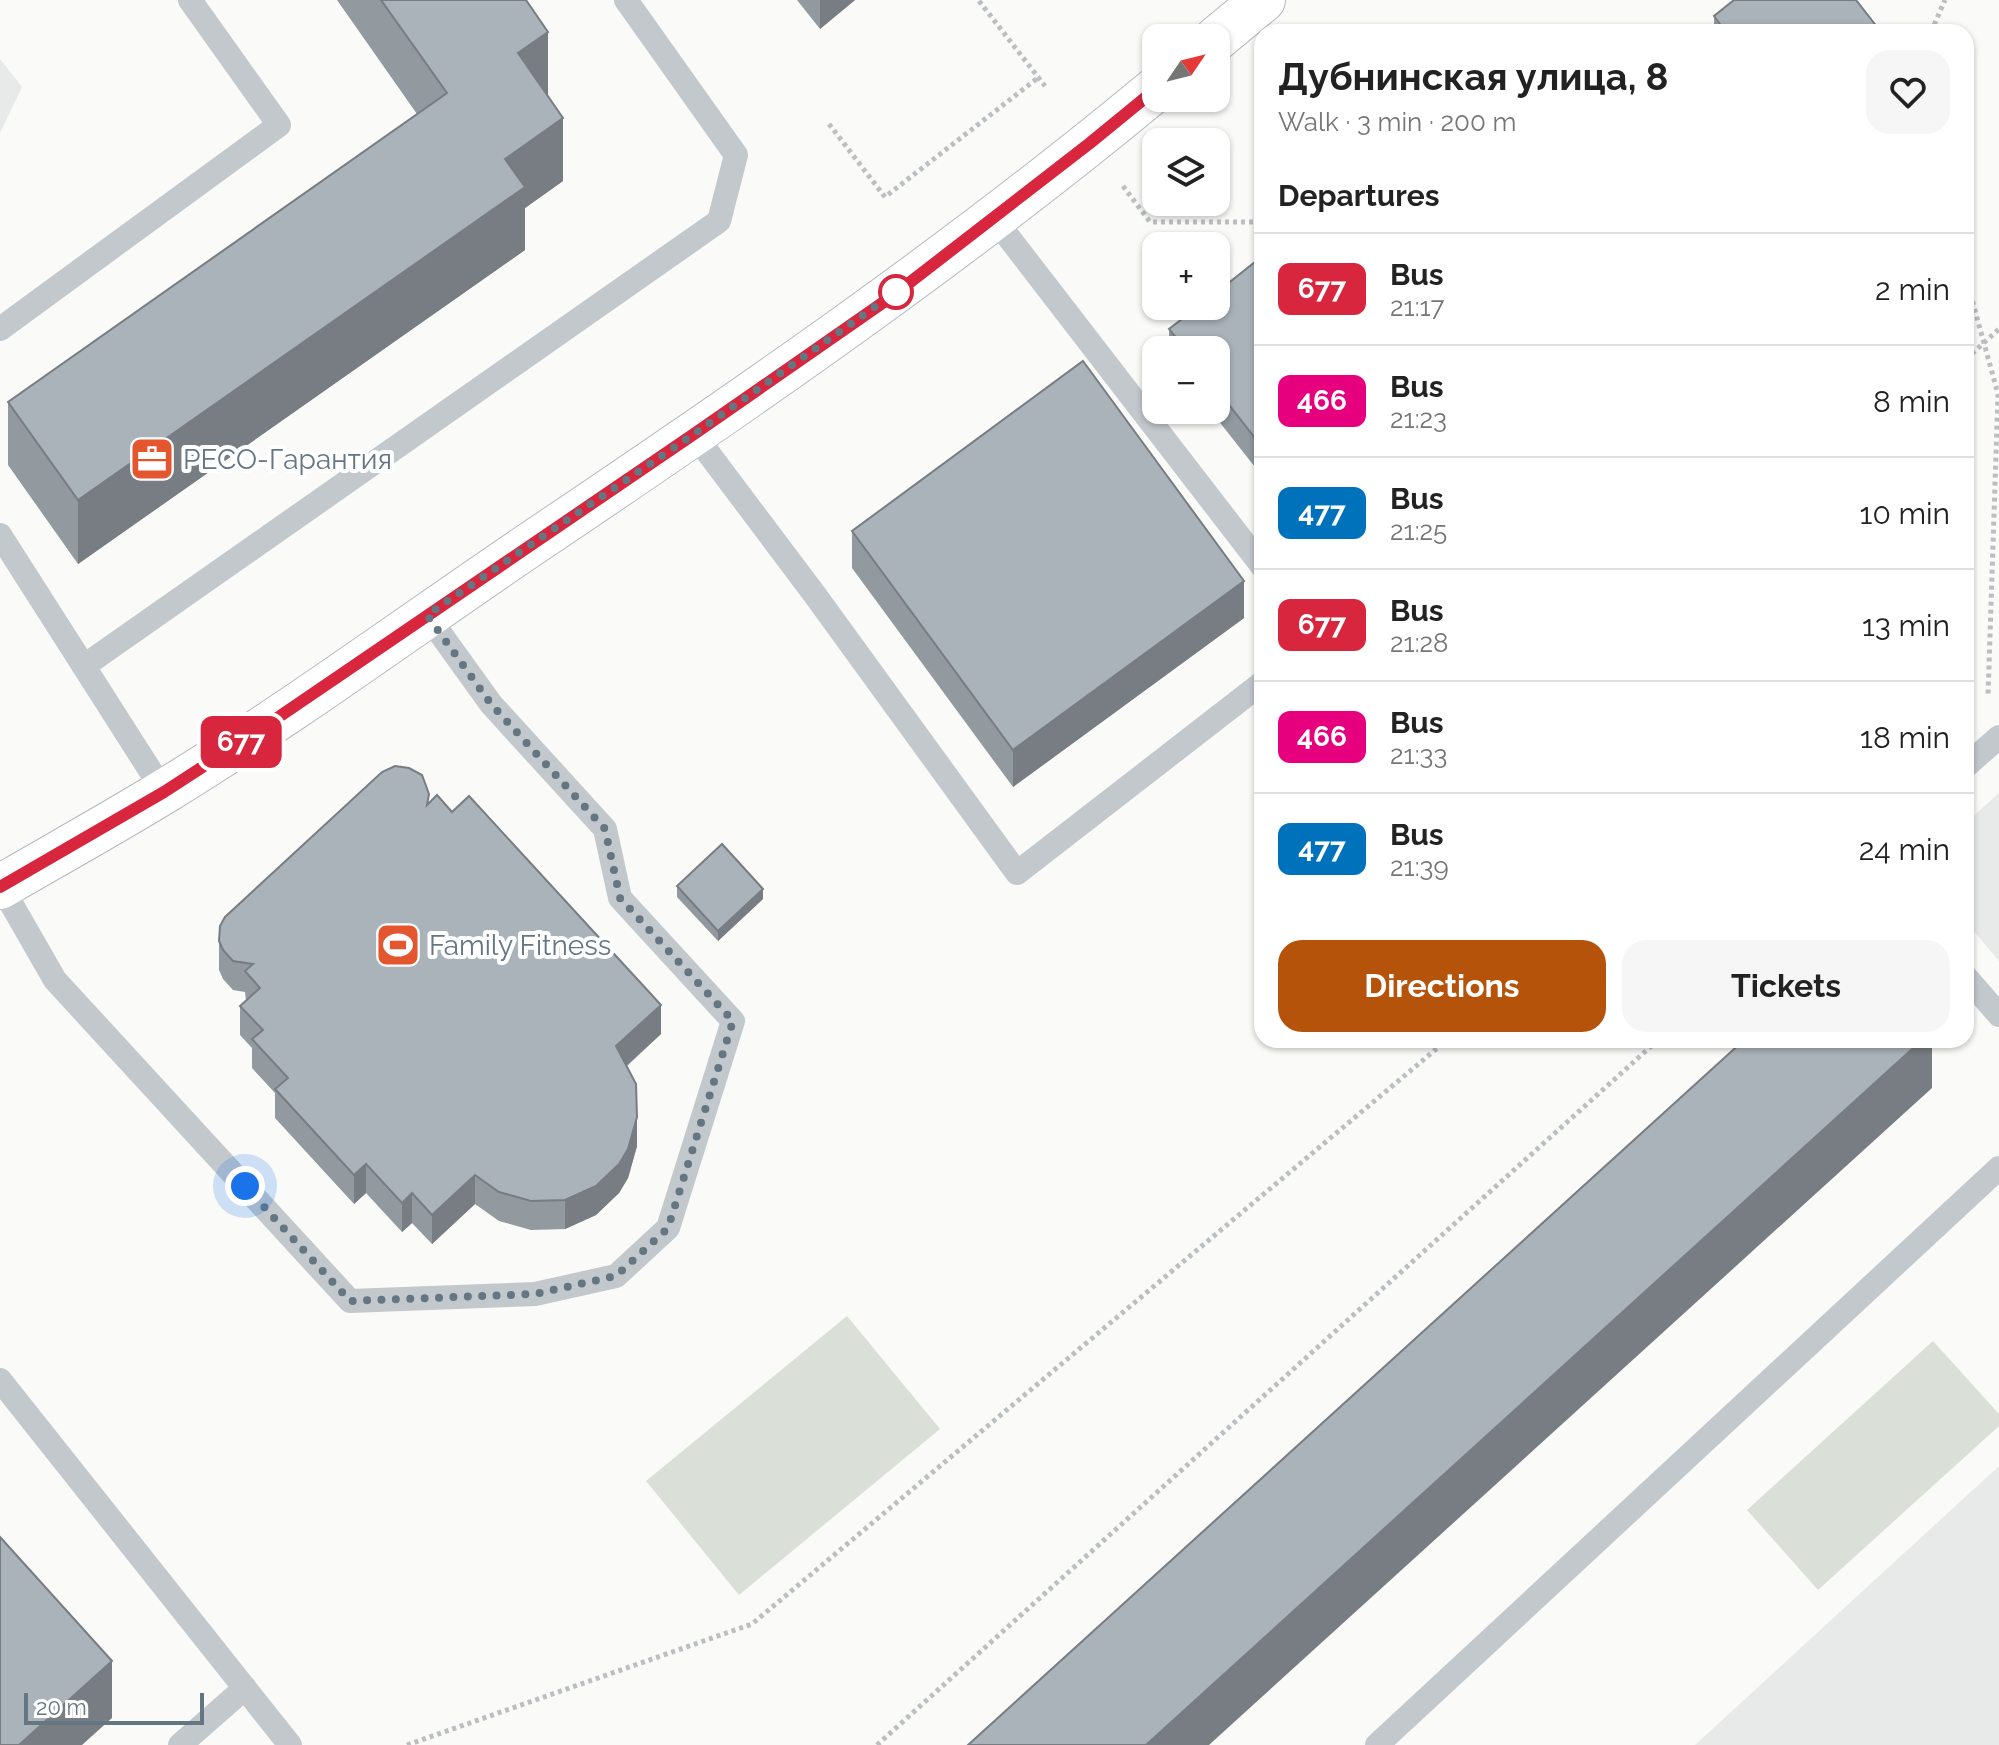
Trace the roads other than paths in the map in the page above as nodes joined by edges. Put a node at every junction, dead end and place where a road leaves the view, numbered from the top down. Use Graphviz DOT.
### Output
graph roads {
  1 [pos="190,0"];
  2 [pos="626,0"];
  3 [pos="1263,0"];
  4 [pos="1230,27"];
  5 [pos="1142,100"];
  6 [pos="993,217"];
  7 [pos="0,329"];
  8 [pos="694,434"];
  9 [pos="0,535"];
  10 [pos="1254,556"];
  11 [pos="427,615"];
  12 [pos="84,666"];
  13 [pos="1254,689"];
  14 [pos="1993,742"];
  15 [pos="1974,759"];
  16 [pos="164,792"];
  17 [pos="0,887"];
  18 [pos="1974,986"];
  19 [pos="1999,1015"];
  20 [pos="1999,1168"];
  21 [pos="0,1380"];
  22 [pos="245,1688"];
  23 [pos="180,1745"];
  24 [pos="290,1745"];
  25 [pos="1377,1745"];
  1 -- 7 [label="lane"];
  2 -- 12 [label="lane"];
  3 -- 4 [label="main road"];
  5 -- 6 [label="main road"];
  6 -- 8 [label="main road"];
  6 -- 10 [label="lane"];
  8 -- 11 [label="main road"];
  8 -- 13 [label="lane"];
  9 -- 12 [label="lane"];
  11 -- 16 [label="main road"];
  11 -- 17 [label="lane"];
  12 -- 16 [label="lane"];
  14 -- 15 [label="lane"];
  16 -- 17 [label="main road"];
  18 -- 19 [label="lane"];
  20 -- 25 [label="lane"];
  21 -- 22 [label="lane"];
  22 -- 23 [label="lane"];
  22 -- 24 [label="lane"];
}
